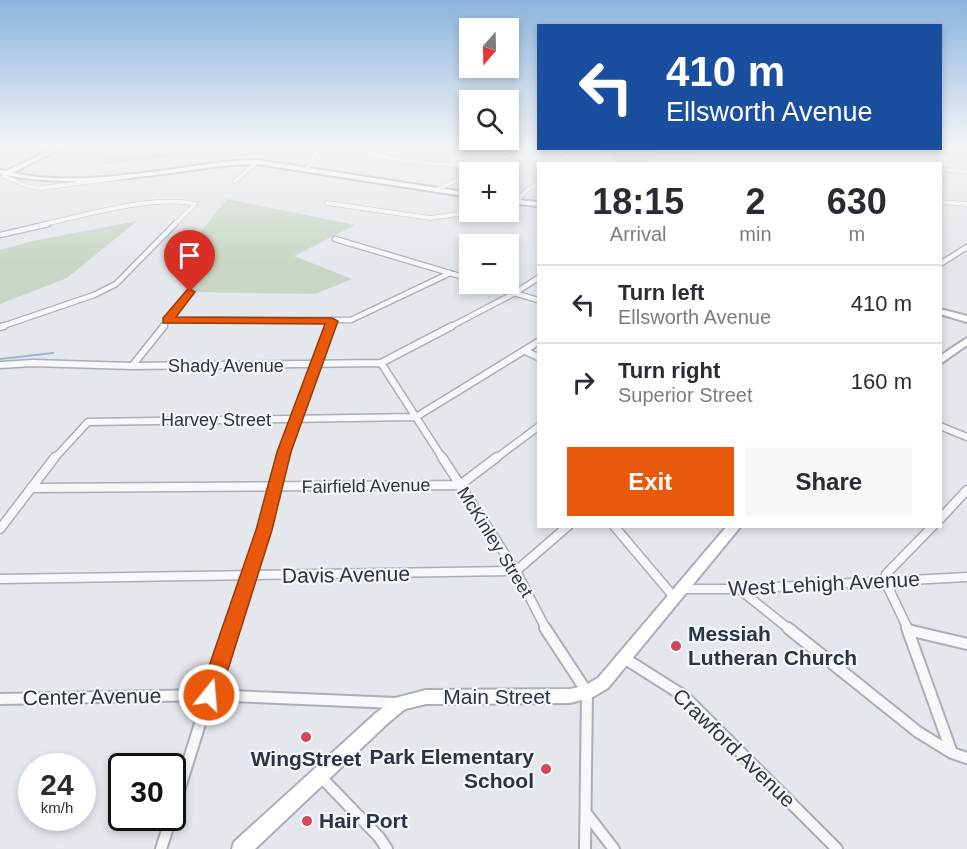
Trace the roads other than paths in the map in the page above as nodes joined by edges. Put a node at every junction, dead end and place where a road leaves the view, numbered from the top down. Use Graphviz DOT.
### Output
graph roads {
  1 [pos="27,186"];
  2 [pos="66,186"];
  3 [pos="409,186"];
  4 [pos="443,186"];
  5 [pos="534,186"];
  6 [pos="436,190"];
  7 [pos="459,193"];
  8 [pos="519,196"];
  9 [pos="519,202"];
  10 [pos="942,202"];
  11 [pos="327,203"];
  12 [pos="537,204"];
  13 [pos="967,204"];
  14 [pos="459,214"];
  15 [pos="0,236"];
  16 [pos="335,239"];
  17 [pos="967,247"];
  18 [pos="942,263"];
  19 [pos="450,273"];
  20 [pos="459,276"];
  21 [pos="537,279"];
  22 [pos="519,290"];
  23 [pos="190,292"];
  24 [pos="513,294"];
  25 [pos="518,294"];
  26 [pos="537,300"];
  27 [pos="942,311"];
  28 [pos="167,320"];
  29 [pos="967,320"];
  30 [pos="332,321"];
  31 [pos="0,327"];
  32 [pos="967,341"];
  33 [pos="537,343"];
  34 [pos="525,351"];
  35 [pos="537,357"];
  36 [pos="942,360"];
  37 [pos="381,363"];
  38 [pos="0,365"];
  39 [pos="132,366"];
  40 [pos="315,366"];
  41 [pos="416,417"];
  42 [pos="295,419"];
  43 [pos="942,427"];
  44 [pos="537,428"];
  45 [pos="967,438"];
  46 [pos="460,485"];
  47 [pos="31,488"];
  48 [pos="274,488"];
  49 [pos="967,490"];
  50 [pos="942,517"];
  51 [pos="566,528"];
  52 [pos="616,528"];
  53 [pos="733,528"];
  54 [pos="931,528"];
  55 [pos="0,529"];
  56 [pos="516,571"];
  57 [pos="247,577"];
  58 [pos="967,577"];
  59 [pos="0,579"];
  60 [pos="885,581"];
  61 [pos="739,589"];
  62 [pos="678,593"];
  63 [pos="908,630"];
  64 [pos="967,644"];
  65 [pos="624,658"];
  66 [pos="587,692"];
  67 [pos="209,695"];
  68 [pos="0,699"];
  69 [pos="401,704"];
  70 [pos="952,753"];
  71 [pos="967,758"];
  72 [pos="186,770"];
  73 [pos="319,776"];
  74 [pos="586,813"];
  75 [pos="167,831"];
  76 [pos="161,849"];
  77 [pos="241,849"];
  78 [pos="387,849"];
  79 [pos="585,849"];
  80 [pos="614,849"];
  81 [pos="837,849"];
  1 -- 2 [label="street"];
  3 -- 6 [label="street"];
  4 -- 6 [label="street"];
  5 -- 8 [label="street"];
  6 -- 7 [label="street"];
  9 -- 12 [label="street"];
  10 -- 13 [label="street"];
  11 -- 14 [label="street"];
  15 -- 31 [label="street"];
  16 -- 19 [label="street"];
  17 -- 18 [label="street"];
  19 -- 20 [label="street"];
  19 -- 30 [label="street"];
  21 -- 22 [label="street, Shady Avenue"];
  23 -- 28 [label="street"];
  24 -- 37 [label="street, Shady Avenue"];
  25 -- 26 [label="street"];
  27 -- 29 [label="street"];
  28 -- 30 [label="street"];
  28 -- 39 [label="street"];
  30 -- 40 [label="street"];
  32 -- 36 [label="street"];
  33 -- 34 [label="street"];
  34 -- 35 [label="street"];
  34 -- 41 [label="street"];
  37 -- 40 [label="street, Shady Avenue"];
  37 -- 41 [label="street, McKinley Street"];
  38 -- 39 [label="street, Shady Avenue"];
  39 -- 40 [label="street, Shady Avenue"];
  40 -- 42 [label="street"];
  41 -- 42 [label="street, Harvey Street"];
  41 -- 46 [label="street, McKinley Street"];
  42 -- 47 [label="street, Harvey Street"];
  42 -- 48 [label="street"];
  43 -- 45 [label="street"];
  44 -- 46 [label="street"];
  46 -- 48 [label="street, Fairfield Avenue"];
  46 -- 56 [label="street, McKinley Street"];
  47 -- 48 [label="street, Fairfield Avenue"];
  47 -- 55 [label="street"];
  48 -- 57 [label="street"];
  49 -- 50 [label="street"];
  51 -- 56 [label="street"];
  52 -- 62 [label="street"];
  53 -- 62 [label="street, Main Street"];
  54 -- 60 [label="street"];
  56 -- 57 [label="street, Davis Avenue"];
  56 -- 66 [label="street, McKinley Street"];
  57 -- 59 [label="street, Davis Avenue"];
  57 -- 67 [label="street"];
  58 -- 60 [label="street, West Lehigh Avenue"];
  60 -- 61 [label="street, West Lehigh Avenue"];
  60 -- 63 [label="street"];
  61 -- 62 [label="street, West Lehigh Avenue"];
  61 -- 70 [label="street"];
  62 -- 65 [label="street, Main Street"];
  63 -- 64 [label="street"];
  63 -- 70 [label="street"];
  65 -- 66 [label="street, Main Street"];
  65 -- 81 [label="street, Crawford Avenue"];
  66 -- 69 [label="street, Main Street"];
  66 -- 74 [label="street"];
  67 -- 68 [label="street, Center Avenue"];
  67 -- 69 [label="street, Center Avenue"];
  67 -- 72 [label="street"];
  69 -- 73 [label="street, Main Street"];
  70 -- 71 [label="street"];
  73 -- 77 [label="street, Main Street"];
  73 -- 78 [label="street"];
  74 -- 79 [label="street"];
  74 -- 80 [label="street"];
  75 -- 76 [label="street"];
}
